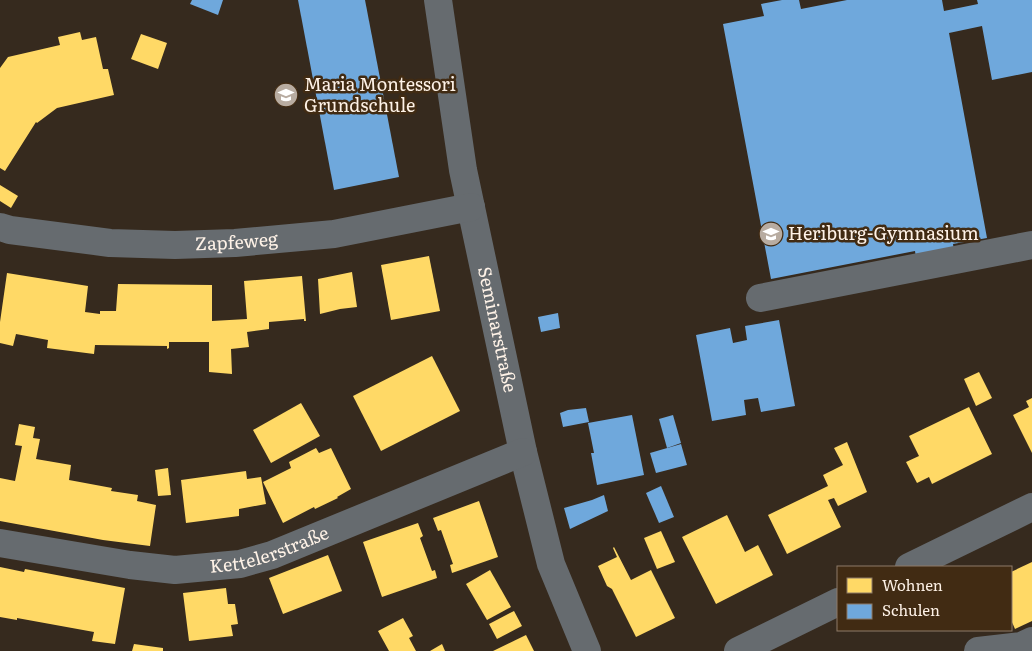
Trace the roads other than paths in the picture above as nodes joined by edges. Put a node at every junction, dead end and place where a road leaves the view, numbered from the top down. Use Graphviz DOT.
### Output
graph roads {
  1 [pos="438,0"];
  2 [pos="471,207"];
  3 [pos="0,227"];
  4 [pos="1032,245"];
  5 [pos="760,298"];
  6 [pos="523,452"];
  7 [pos="1032,507"];
  8 [pos="0,543"];
  9 [pos="911,566"];
  10 [pos="837,602"];
  11 [pos="1032,641"];
  12 [pos="587,651"];
  13 [pos="738,651"];
  14 [pos="978,651"];
  1 -- 2 [label="street, Seminarstraße"];
  2 -- 3 [label="street, Zapfeweg"];
  2 -- 6 [label="street, Seminarstraße"];
  4 -- 5 [label="street"];
  6 -- 8 [label="street, Kettelerstraße"];
  6 -- 12 [label="street, Seminarstraße"];
  7 -- 9 [label="street"];
  10 -- 13 [label="street"];
  11 -- 14 [label="street"];
}
